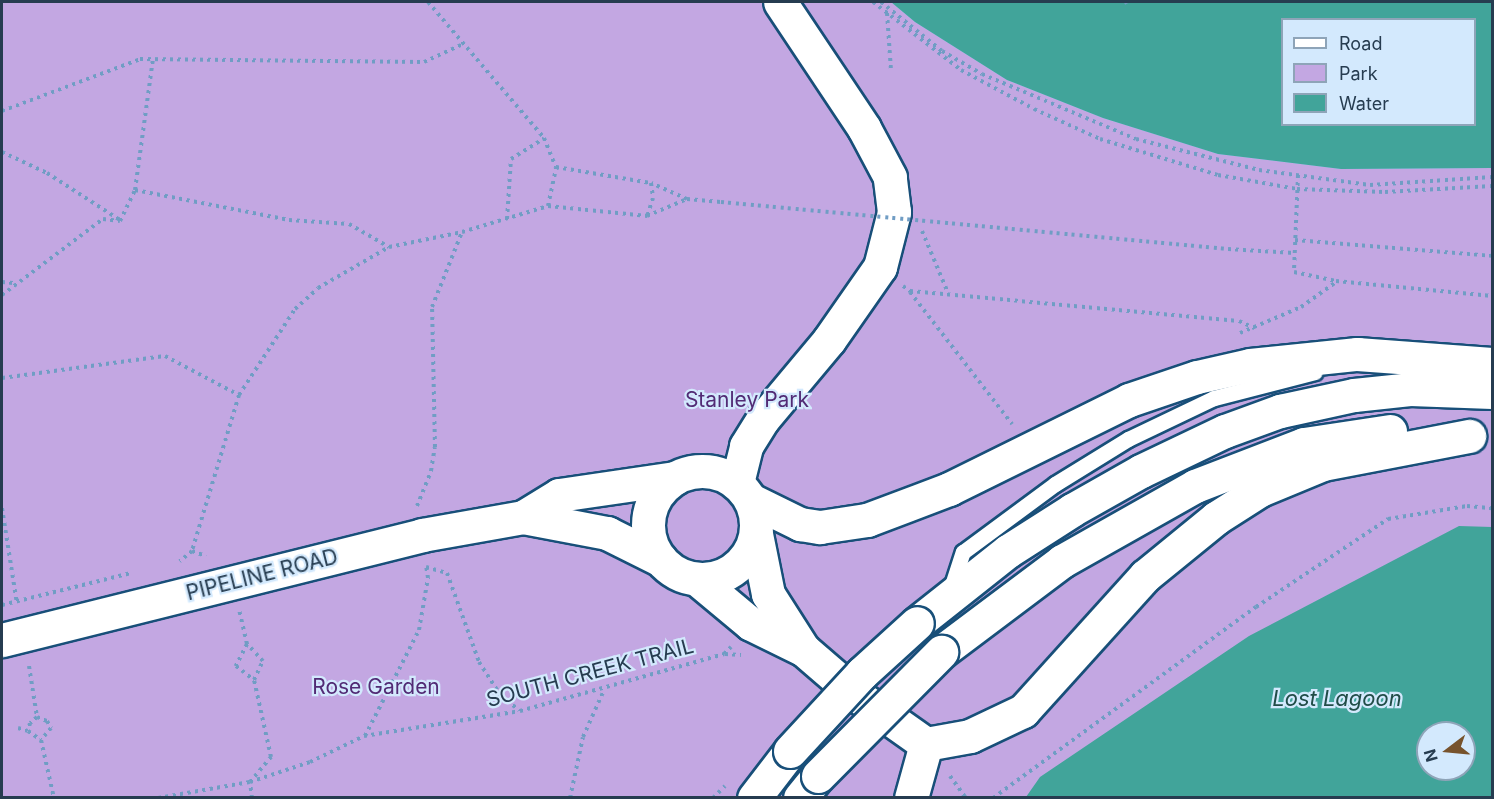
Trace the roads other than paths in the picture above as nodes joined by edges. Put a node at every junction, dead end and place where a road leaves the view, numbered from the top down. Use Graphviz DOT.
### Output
graph roads {
  1 [pos="780,2"];
  2 [pos="1429,359"];
  3 [pos="1492,364"];
  4 [pos="1492,392"];
  5 [pos="1481,437"];
  6 [pos="675,478"];
  7 [pos="744,491"];
  8 [pos="523,517"];
  9 [pos="756,534"];
  10 [pos="662,560"];
  11 [pos="698,579"];
  12 [pos="949,597"];
  13 [pos="15,649"];
  14 [pos="804,650"];
  15 [pos="936,757"];
  16 [pos="809,787"];
  17 [pos="754,798"];
  18 [pos="911,798"];
  1 -- 7 [label="main road"];
  2 -- 3 [label="main road"];
  2 -- 7 [label="main road"];
  2 -- 12 [label="lane"];
  4 -- 12 [label="main road"];
  5 -- 15 [label="main road"];
  5 -- 16 [label="main road, bridge"];
  6 -- 7 [label="main road"];
  6 -- 8 [label="main road, PIPELINE ROAD"];
  6 -- 10 [label="main road"];
  7 -- 9 [label="main road"];
  8 -- 10 [label="main road, PIPELINE ROAD"];
  8 -- 13 [label="main road, PIPELINE ROAD"];
  9 -- 11 [label="main road"];
  9 -- 14 [label="main road"];
  10 -- 11 [label="main road"];
  11 -- 14 [label="main road"];
  12 -- 17 [label="main road, bridge"];
  14 -- 15 [label="main road"];
  15 -- 18 [label="main road"];
}
